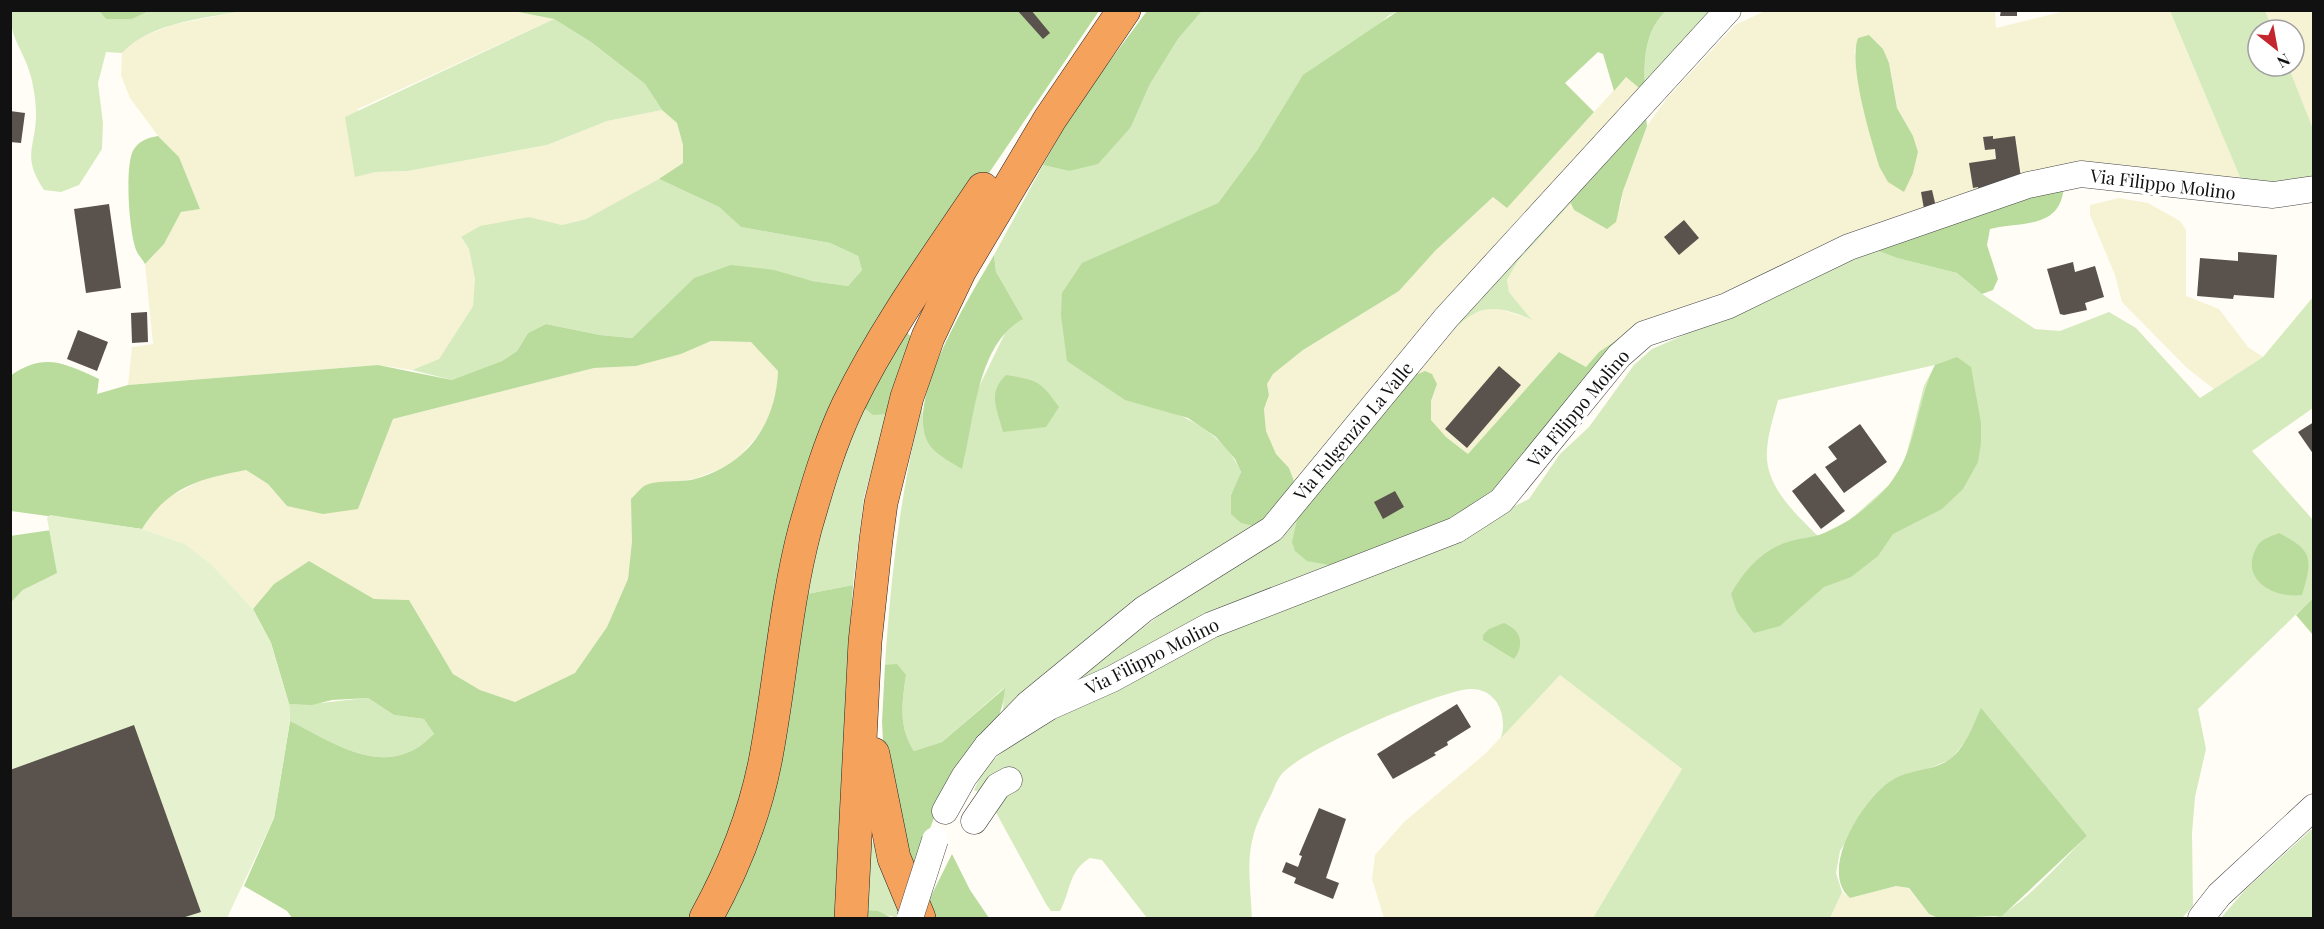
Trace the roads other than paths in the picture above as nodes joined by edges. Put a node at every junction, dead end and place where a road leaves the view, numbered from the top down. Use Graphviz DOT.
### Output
graph roads {
  1 [pos="1124,10"];
  2 [pos="1728,10"];
  3 [pos="1085,66"];
  4 [pos="2313,189"];
  5 [pos="861,723"];
  6 [pos="987,746"];
  7 [pos="1009,780"];
  8 [pos="2313,807"];
  9 [pos="945,811"];
  10 [pos="974,821"];
  11 [pos="935,840"];
  12 [pos="706,918"];
  13 [pos="851,918"];
  14 [pos="910,918"];
  15 [pos="919,918"];
  16 [pos="2201,918"];
  1 -- 3 [label="highway"];
  2 -- 6 [label="street, Via Fulgenzio La Valle"];
  3 -- 5 [label="highway"];
  3 -- 12 [label="highway"];
  4 -- 6 [label="street, Via Filippo Molino"];
  5 -- 13 [label="highway"];
  5 -- 15 [label="highway"];
  6 -- 9 [label="street, Via Fulgenzio La Valle"];
  7 -- 10 [label="street"];
  8 -- 16 [label="street"];
  11 -- 14 [label="street, bridge"];
}
